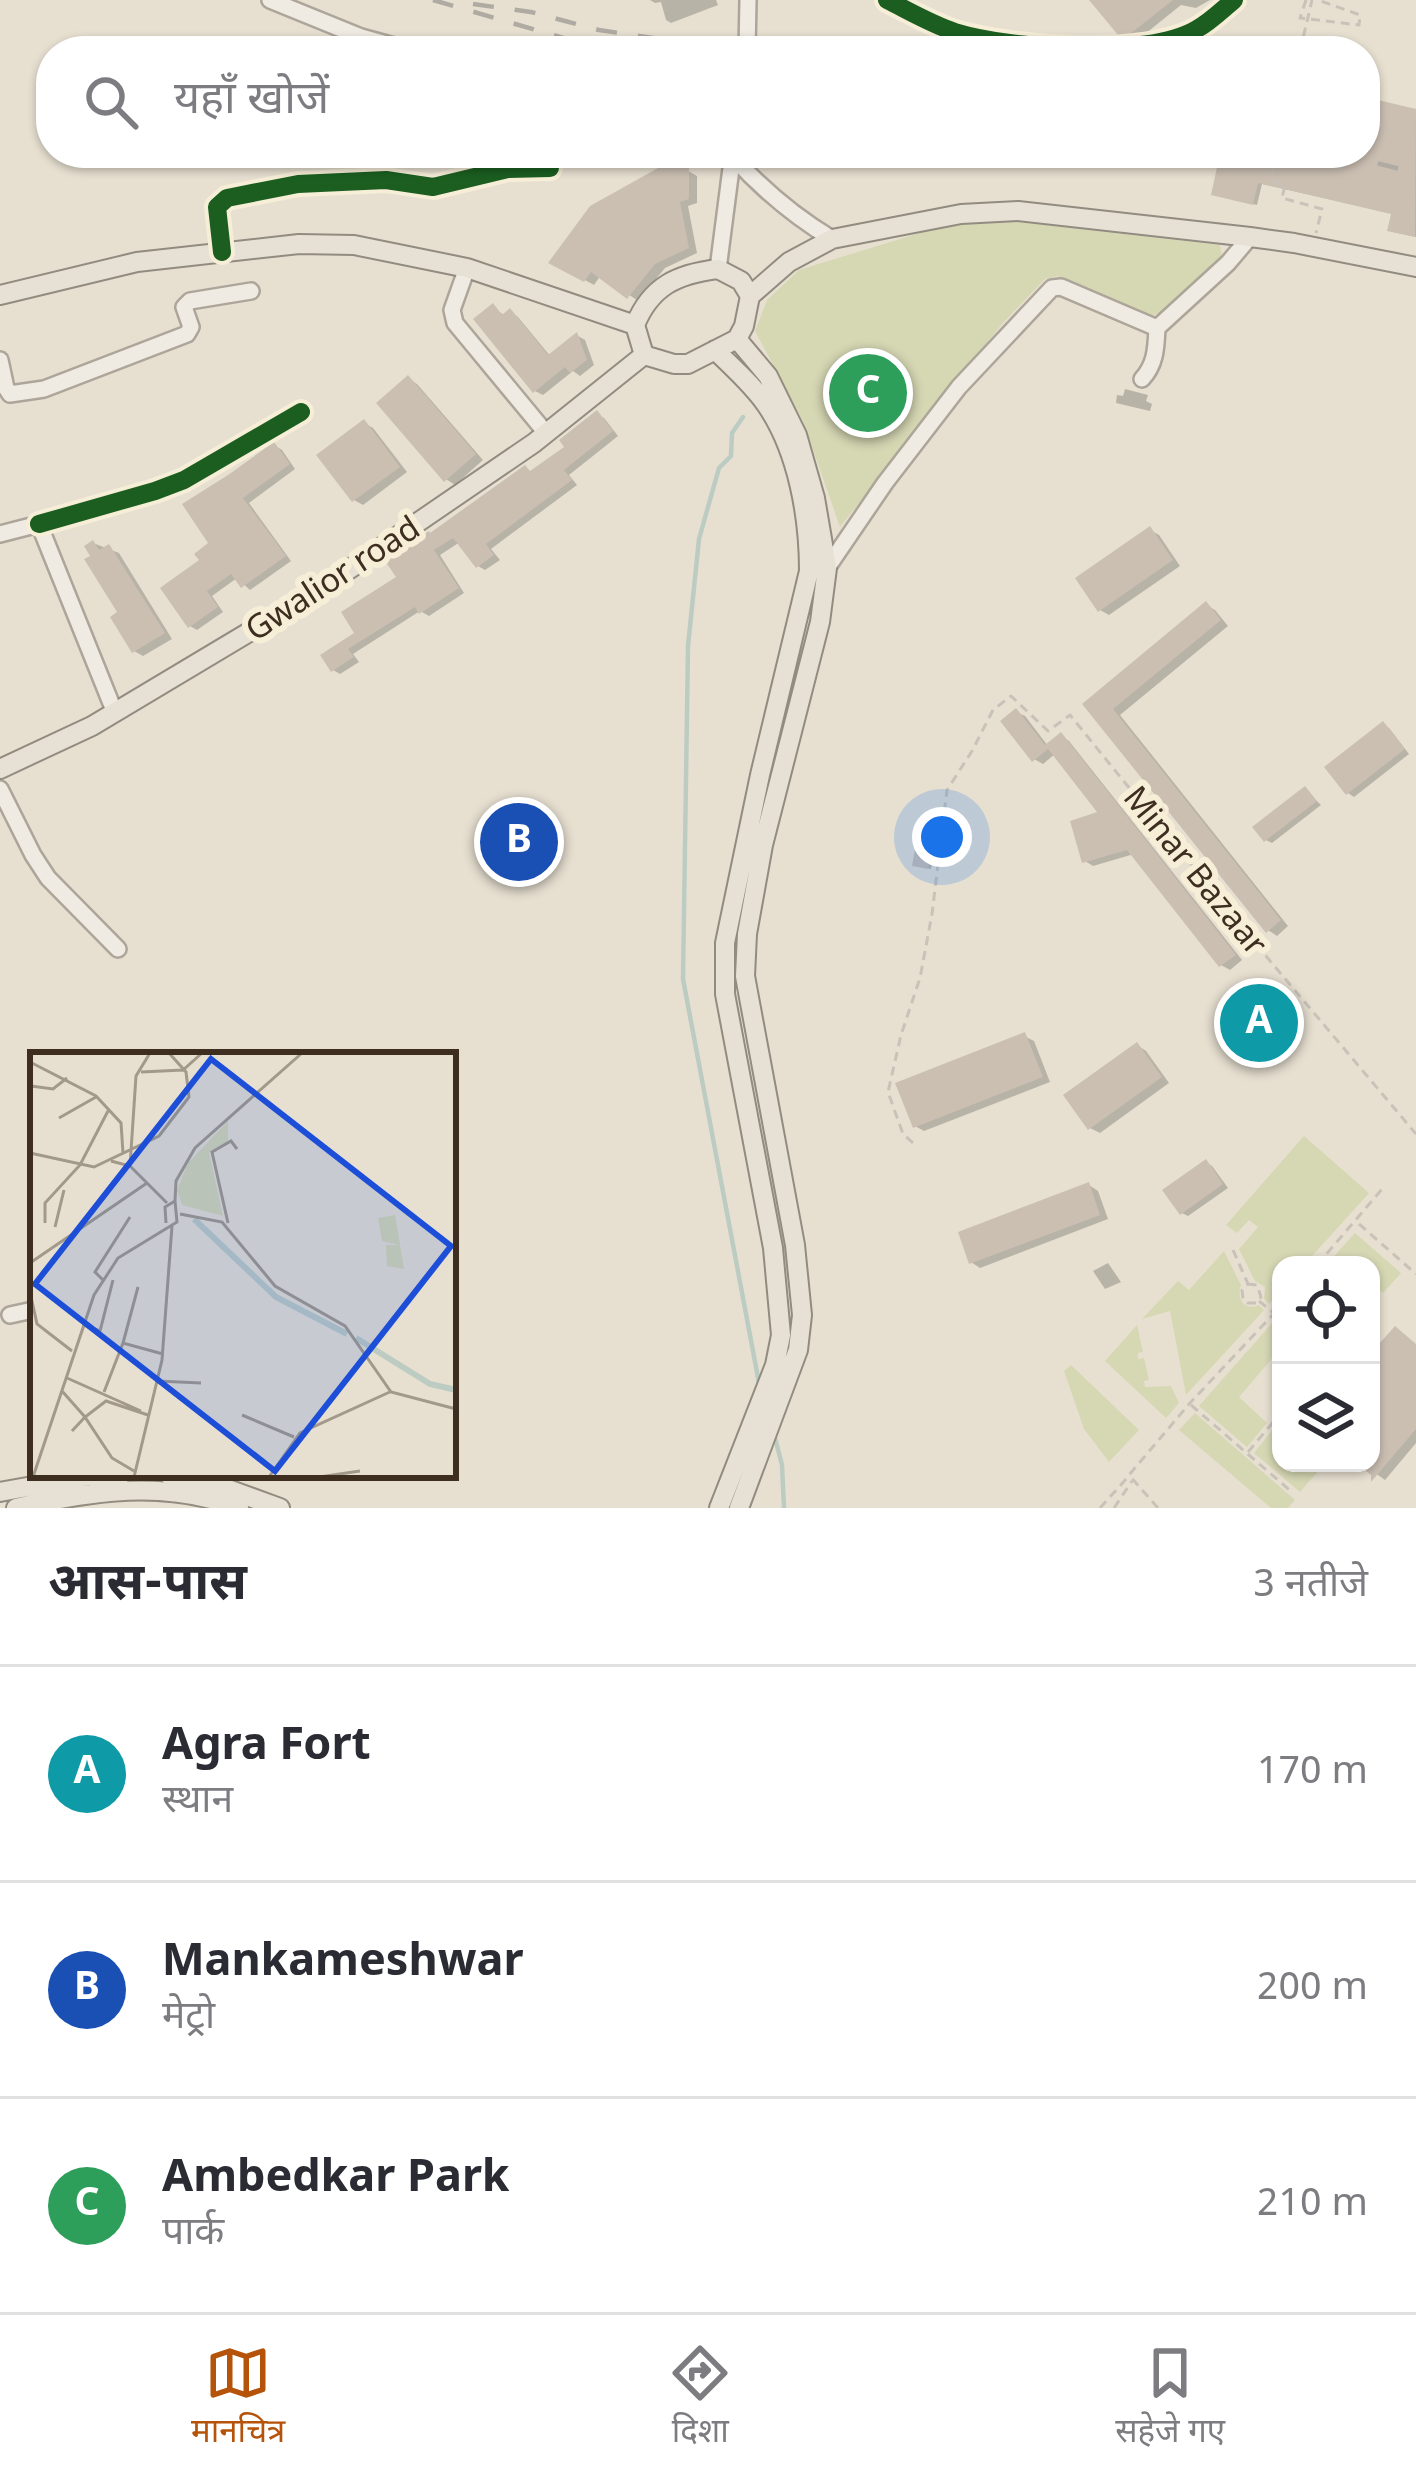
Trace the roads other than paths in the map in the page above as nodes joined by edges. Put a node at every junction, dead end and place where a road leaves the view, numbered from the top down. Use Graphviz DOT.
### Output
graph roads {
  1 [pos="270,0"];
  2 [pos="887,0"];
  3 [pos="1234,0"];
  4 [pos="754,3"];
  5 [pos="359,36"];
  6 [pos="749,36"];
  7 [pos="975,36"];
  8 [pos="1182,36"];
  9 [pos="550,168"];
  10 [pos="731,168"];
  11 [pos="746,168"];
  12 [pos="1250,237"];
  13 [pos="832,238"];
  14 [pos="222,252"];
  15 [pos="1416,267"];
  16 [pos="467,268"];
  17 [pos="718,269"];
  18 [pos="251,292"];
  19 [pos="0,295"];
  20 [pos="750,296"];
  21 [pos="634,325"];
  22 [pos="1157,328"];
  23 [pos="737,339"];
  24 [pos="715,350"];
  25 [pos="644,355"];
  26 [pos="0,360"];
  27 [pos="1142,379"];
  28 [pos="301,412"];
  29 [pos="546,433"];
  30 [pos="39,524"];
  31 [pos="0,535"];
  32 [pos="827,568"];
  33 [pos="115,713"];
  34 [pos="0,769"];
  35 [pos="0,789"];
  36 [pos="118,949"];
  37 [pos="735,956"];
  38 [pos="795,1245"];
  39 [pos="772,1248"];
  40 [pos="30,1311"];
  41 [pos="10,1316"];
  42 [pos="780,1372"];
  43 [pos="754,1441"];
  44 [pos="78,1478"];
  45 [pos="195,1478"];
  46 [pos="0,1492"];
  47 [pos="16,1508"];
  48 [pos="239,1508"];
  49 [pos="280,1508"];
  50 [pos="719,1508"];
  51 [pos="739,1508"];
  1 -- 5 [label="street"];
  2 -- 7 [label="street"];
  3 -- 8 [label="street"];
  4 -- 6 [label="street"];
  9 -- 14 [label="street"];
  10 -- 17 [label="street"];
  11 -- 13 [label="street"];
  12 -- 13 [label="main road"];
  12 -- 15 [label="main road"];
  12 -- 22 [label="street"];
  13 -- 20 [label="main road"];
  14 -- 16 [label="main road"];
  14 -- 19 [label="main road"];
  16 -- 21 [label="main road"];
  16 -- 29 [label="street"];
  17 -- 20 [label="main road"];
  17 -- 21 [label="main road"];
  18 -- 26 [label="street"];
  20 -- 23 [label="main road"];
  21 -- 25 [label="main road"];
  22 -- 27 [label="street"];
  22 -- 32 [label="street"];
  23 -- 24 [label="main road"];
  23 -- 32 [label="main road"];
  24 -- 25 [label="main road"];
  24 -- 37 [label="main road"];
  25 -- 29 [label="main road, Gwalior road"];
  28 -- 30 [label="street"];
  29 -- 33 [label="main road, Gwalior road"];
  30 -- 31 [label="street"];
  30 -- 33 [label="street"];
  32 -- 37 [label="main road"];
  33 -- 34 [label="main road, Gwalior road"];
  35 -- 36 [label="street"];
  37 -- 38 [label="main road"];
  37 -- 39 [label="main road"];
  38 -- 39 [label="main road"];
  38 -- 42 [label="main road"];
  39 -- 42 [label="main road"];
  40 -- 41 [label="street"];
  42 -- 43 [label="main road"];
  43 -- 50 [label="main road"];
  43 -- 51 [label="main road"];
  44 -- 46 [label="main road"];
  45 -- 49 [label="main road"];
  47 -- 48 [label="main road"];
}
